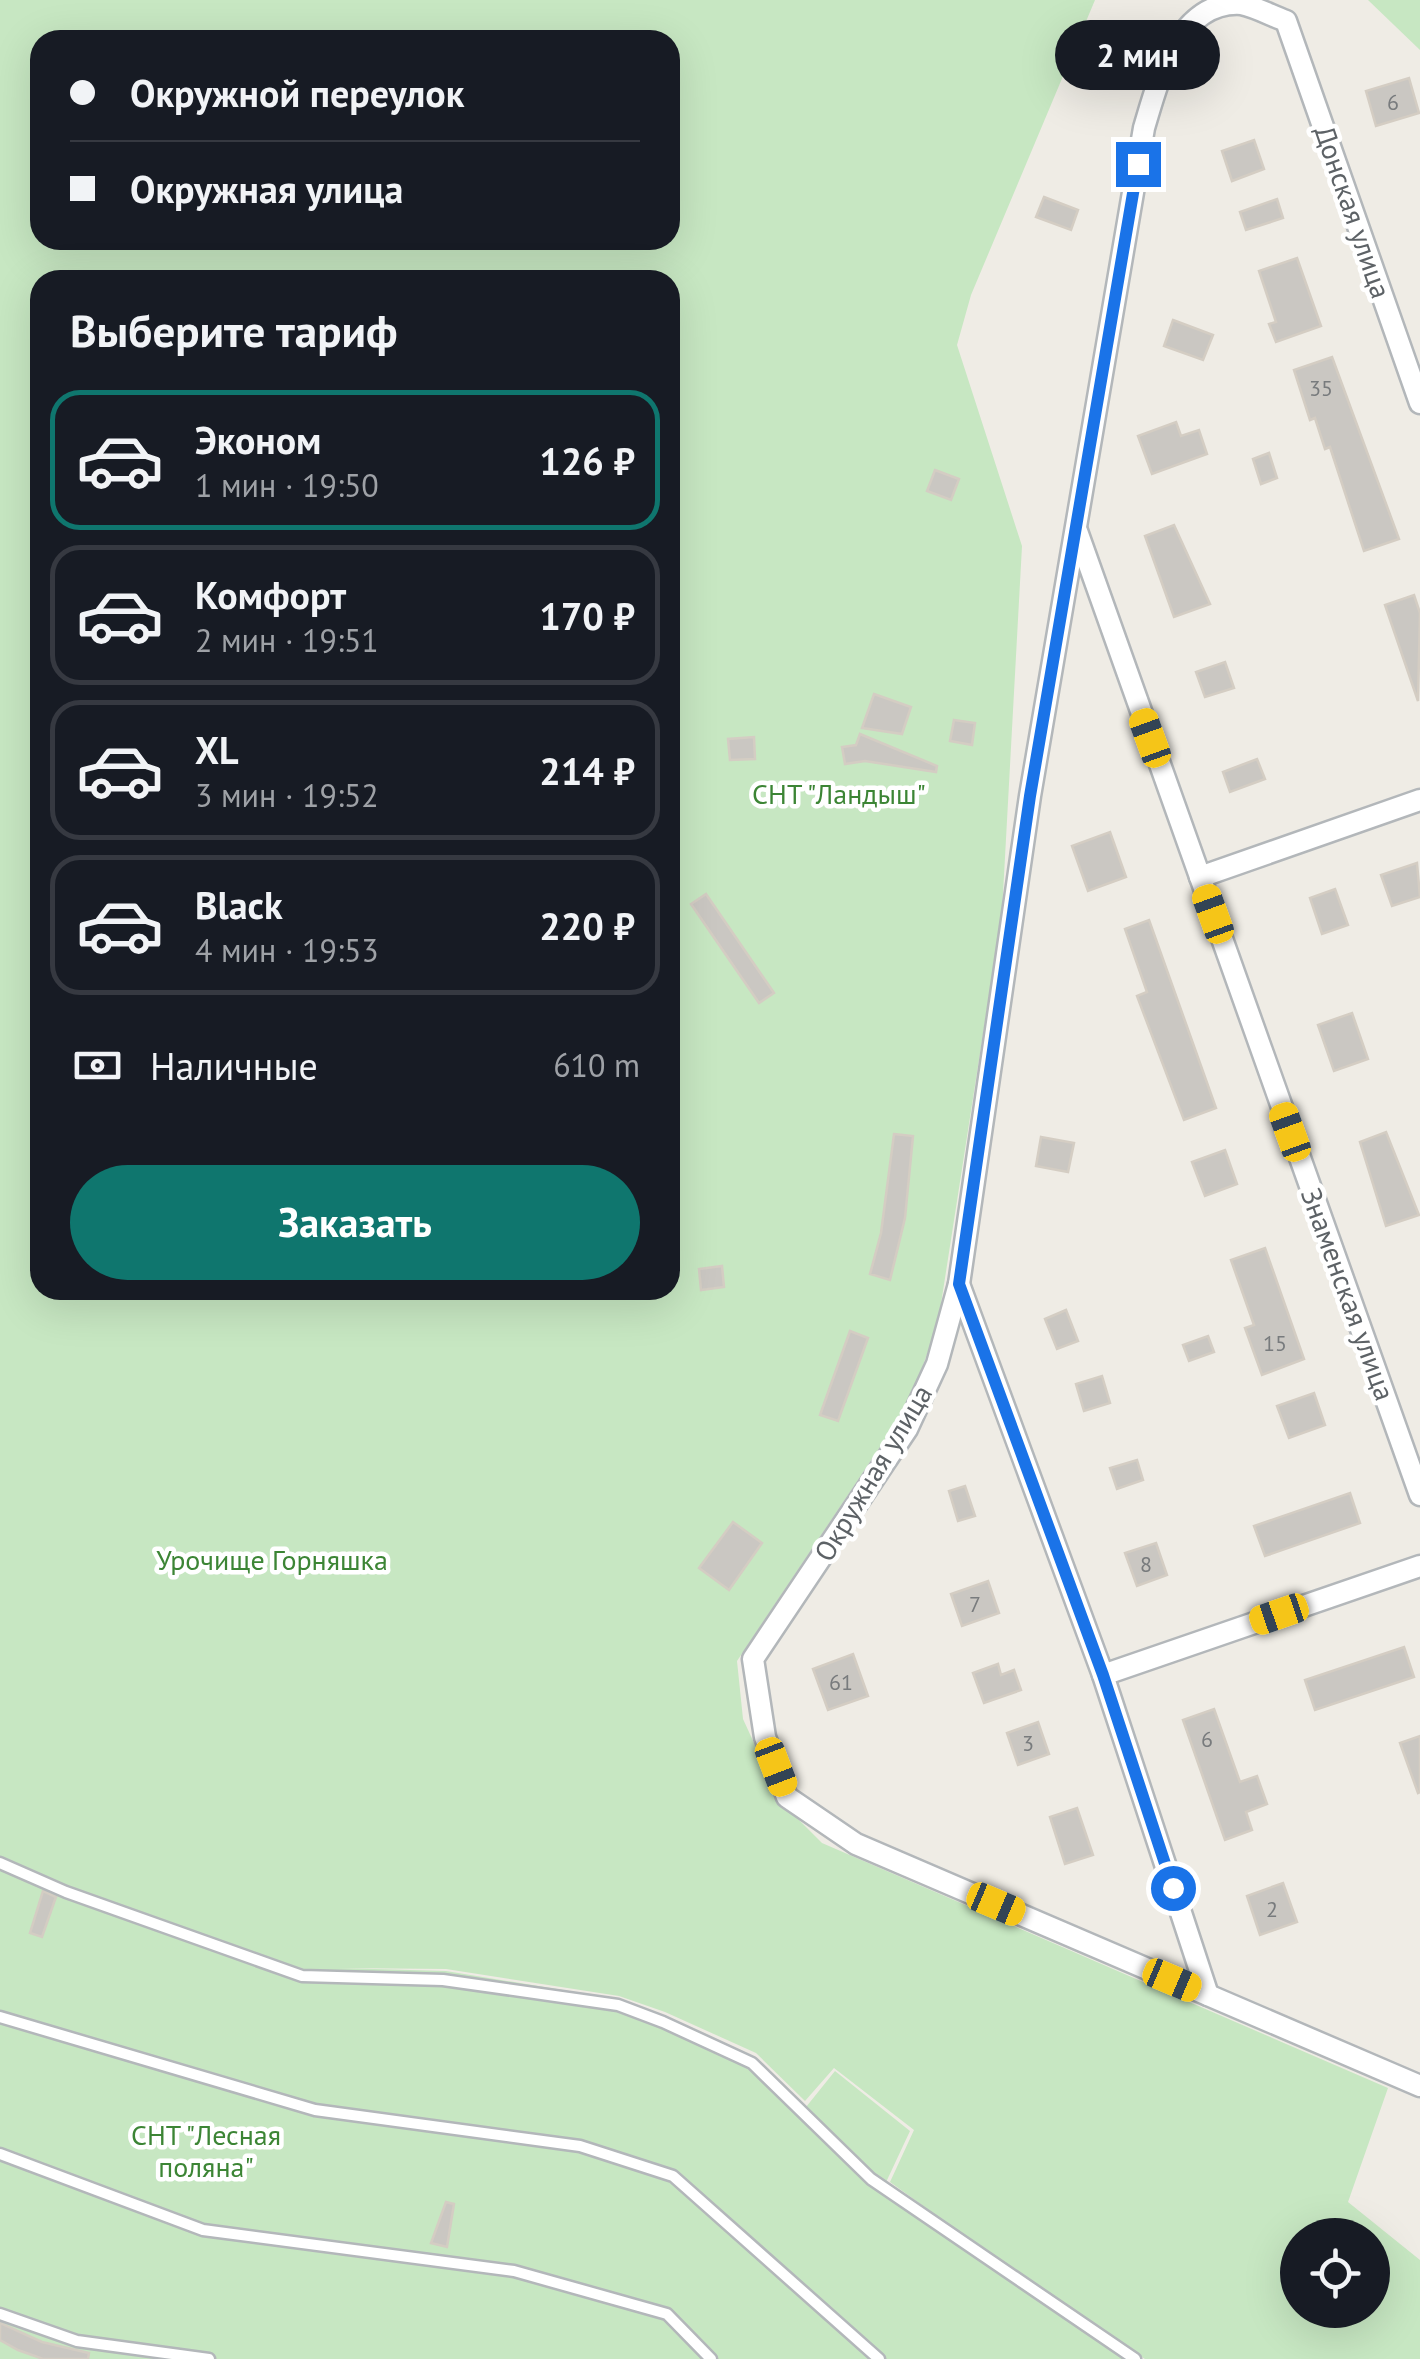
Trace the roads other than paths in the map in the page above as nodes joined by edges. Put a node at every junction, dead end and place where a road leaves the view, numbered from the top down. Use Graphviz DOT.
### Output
graph roads {
  1 [pos="1272,0"];
  2 [pos="1286,21"];
  3 [pos="1420,403"];
  4 [pos="1076,528"];
  5 [pos="1420,800"];
  6 [pos="1200,878"];
  7 [pos="959,1284"];
  8 [pos="1420,1495"];
  9 [pos="1420,1566"];
  10 [pos="1103,1675"];
  11 [pos="0,1863"];
  12 [pos="1208,1995"];
  13 [pos="0,2017"];
  14 [pos="1420,2086"];
  15 [pos="0,2154"];
  16 [pos="0,2314"];
  17 [pos="209,2359"];
  18 [pos="711,2359"];
  19 [pos="880,2359"];
  20 [pos="1135,2359"];
  1 -- 2 [label="lane"];
  2 -- 3 [label="street, Донская улица"];
  2 -- 4 [label="street, Окружная улица"];
  4 -- 6 [label="street, Знаменская улица"];
  4 -- 7 [label="street, Окружная улица"];
  5 -- 6 [label="street"];
  6 -- 8 [label="street, Знаменская улица"];
  7 -- 10 [label="street"];
  7 -- 12 [label="street, Окружная улица"];
  9 -- 10 [label="street"];
  10 -- 12 [label="street"];
  11 -- 20 [label="lane"];
  12 -- 14 [label="street, Окружная улица"];
  13 -- 19 [label="lane"];
  15 -- 18 [label="lane"];
  16 -- 17 [label="lane"];
}
